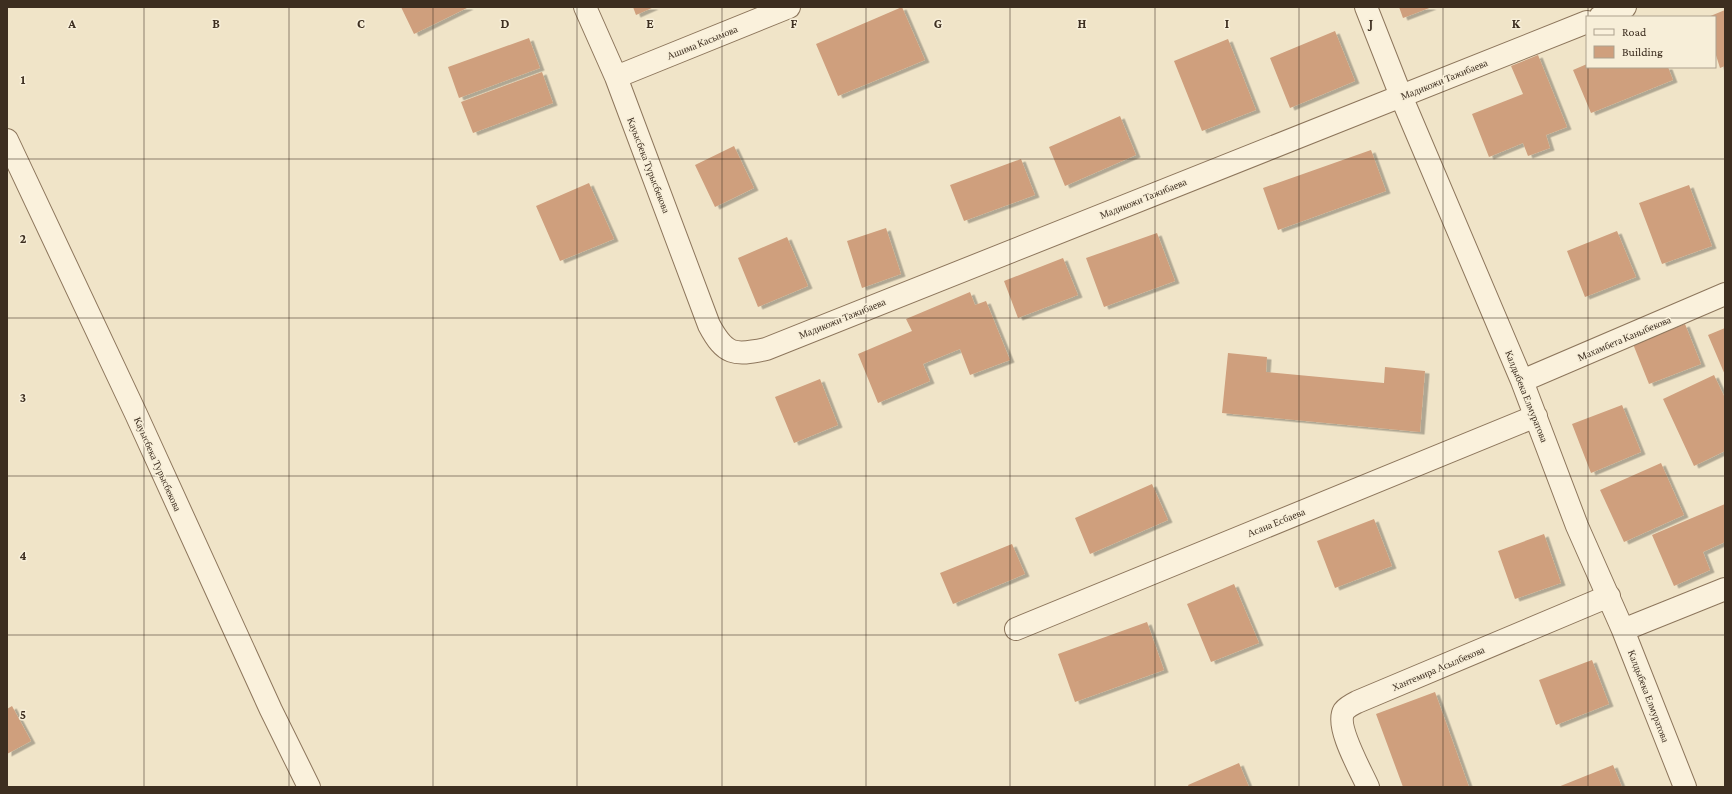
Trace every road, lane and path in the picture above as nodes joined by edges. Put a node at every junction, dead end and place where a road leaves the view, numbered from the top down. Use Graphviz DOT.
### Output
graph roads {
  1 [pos="585,7"];
  2 [pos="789,7"];
  3 [pos="1366,7"];
  4 [pos="1625,7"];
  5 [pos="1602,16"];
  6 [pos="1586,22"];
  7 [pos="616,77"];
  8 [pos="1401,96"];
  9 [pos="7,140"];
  10 [pos="1725,294"];
  11 [pos="709,325"];
  12 [pos="1522,381"];
  13 [pos="1536,416"];
  14 [pos="1725,589"];
  15 [pos="1608,596"];
  16 [pos="1016,629"];
  17 [pos="1623,630"];
  18 [pos="309,787"];
  19 [pos="1368,787"];
  20 [pos="1685,787"];
  1 -- 7 [label="street, Кауысбека Турысбекова"];
  2 -- 7 [label="street, Ашима Касымова"];
  3 -- 8 [label="street, Калдыбека Елмуратова"];
  4 -- 5 [label="street"];
  6 -- 8 [label="street, Мадикожи Тажибаева"];
  7 -- 11 [label="street, Кауысбека Турысбекова"];
  8 -- 11 [label="street, Мадикожи Тажибаева"];
  8 -- 12 [label="street, Калдыбека Елмуратова"];
  9 -- 18 [label="street, Кауысбека Турысбекова"];
  10 -- 12 [label="street, Махамбета Каныбекова"];
  12 -- 13 [label="street, Калдыбека Елмуратова"];
  13 -- 15 [label="street, Калдыбека Елмуратова"];
  13 -- 16 [label="street, Асана Есбаева"];
  14 -- 17 [label="street"];
  15 -- 17 [label="street, Калдыбека Елмуратова"];
  15 -- 19 [label="street, Хантемира Асылбекова"];
  17 -- 20 [label="street, Калдыбека Елмуратова"];
}
